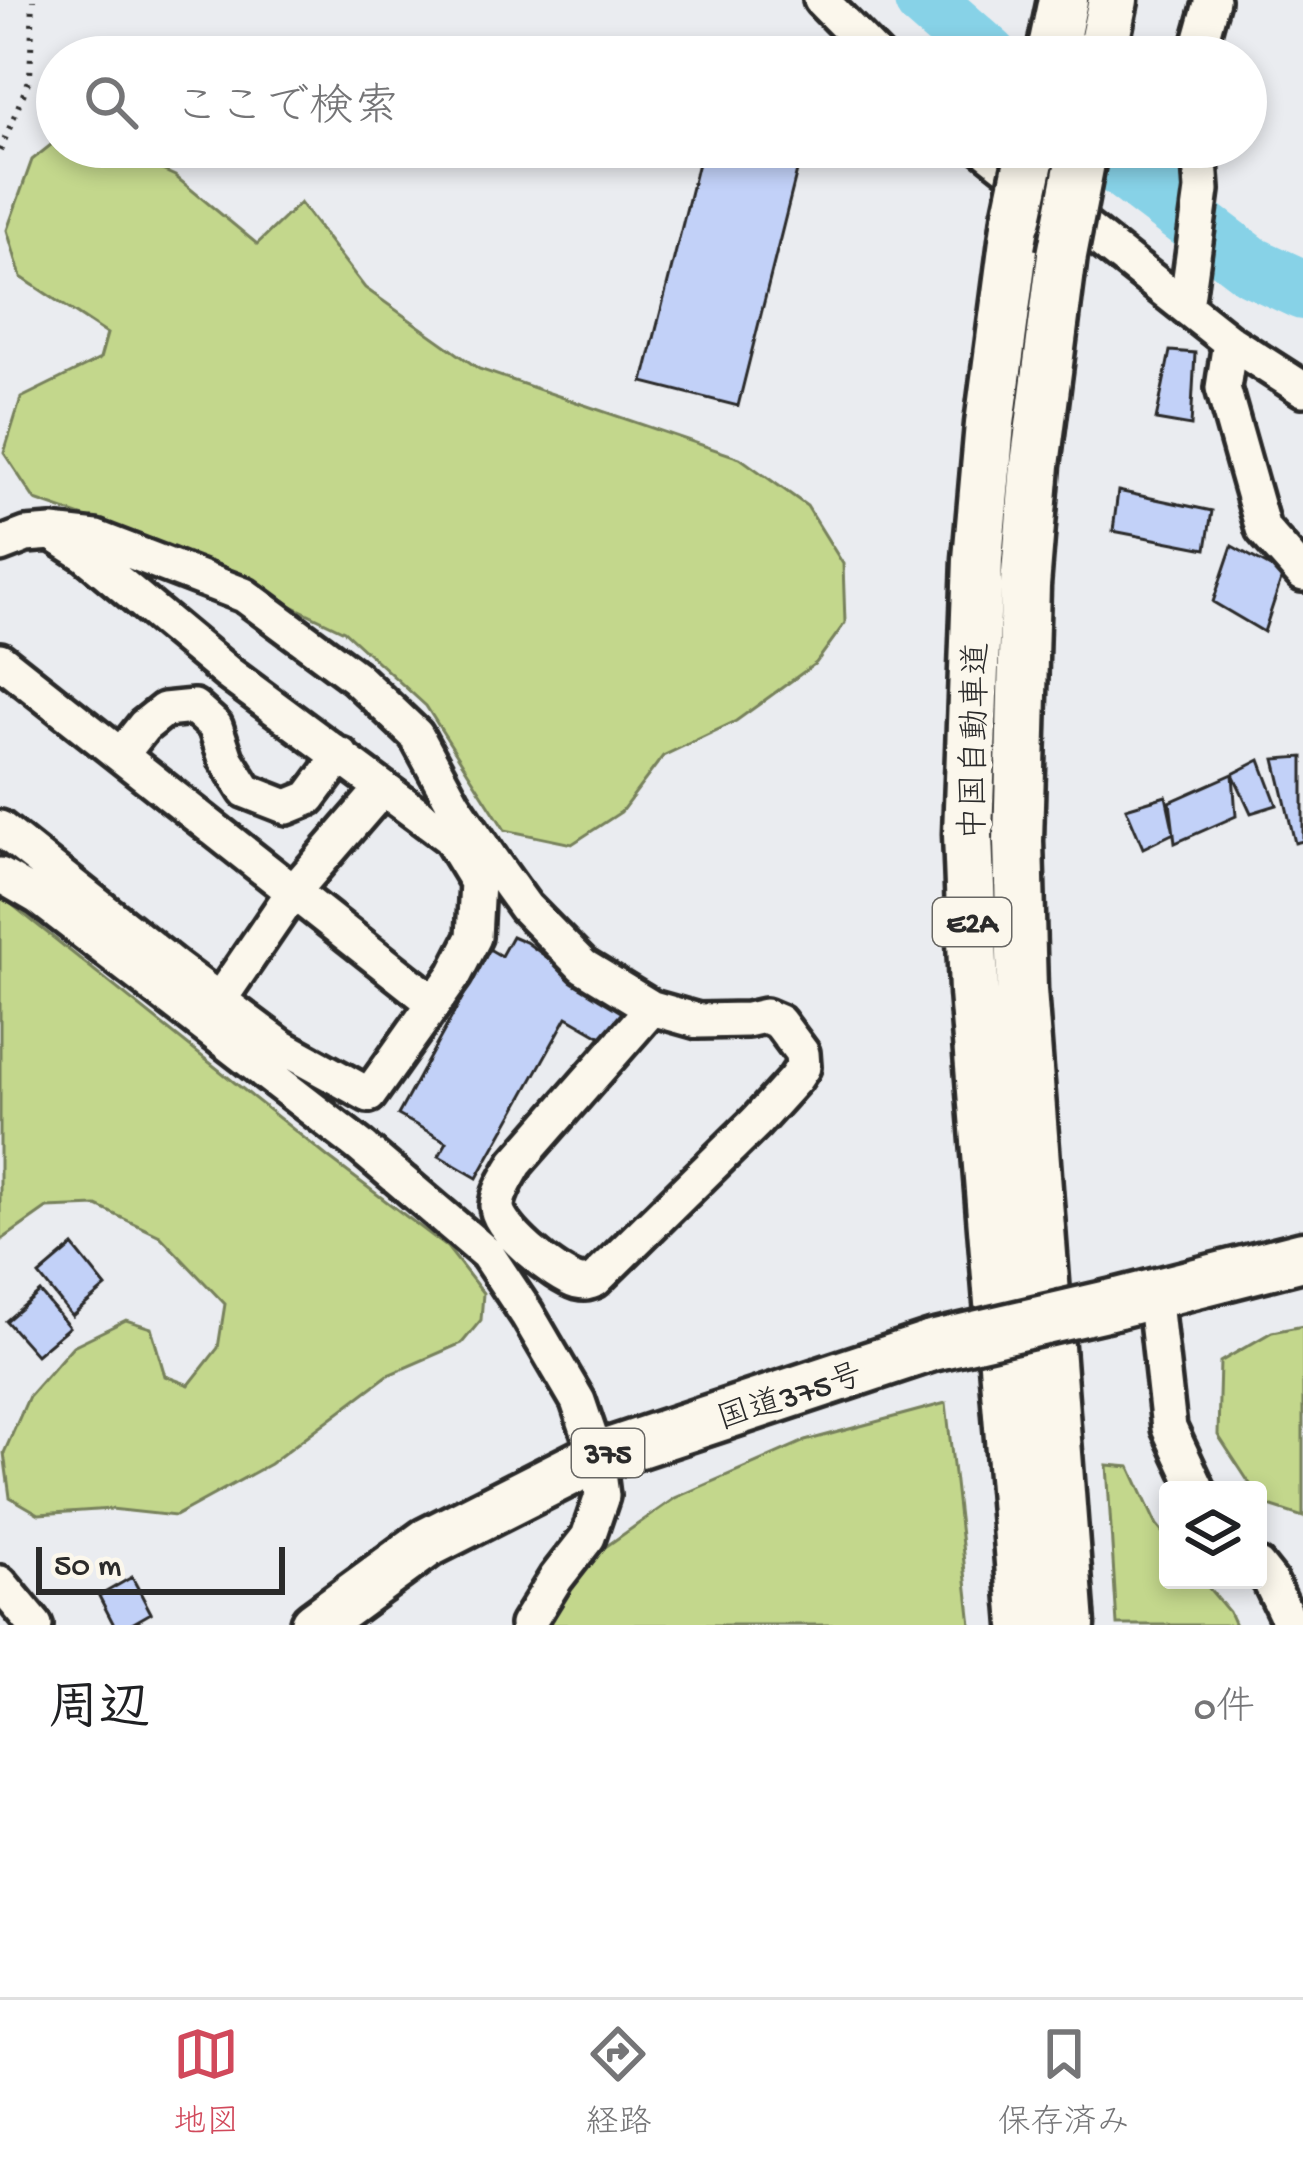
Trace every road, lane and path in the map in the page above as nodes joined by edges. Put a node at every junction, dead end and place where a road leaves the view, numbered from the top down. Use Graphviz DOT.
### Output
graph roads {
  1 [pos="33,0"];
  2 [pos="821,0"];
  3 [pos="1063,0"];
  4 [pos="1113,0"];
  5 [pos="1212,0"];
  6 [pos="856,36"];
  7 [pos="1055,36"];
  8 [pos="1105,36"];
  9 [pos="1202,36"];
  10 [pos="0,151"];
  11 [pos="1010,168"];
  12 [pos="1028,168"];
  13 [pos="1079,168"];
  14 [pos="1200,168"];
  15 [pos="1186,307"];
  16 [pos="1230,342"];
  17 [pos="1303,389"];
  18 [pos="52,533"];
  19 [pos="0,545"];
  20 [pos="1303,574"];
  21 [pos="0,660"];
  22 [pos="121,755"];
  23 [pos="340,755"];
  24 [pos="382,789"];
  25 [pos="0,828"];
  26 [pos="0,875"];
  27 [pos="293,892"];
  28 [pos="220,1000"];
  29 [pos="434,1003"];
  30 [pos="652,1008"];
  31 [pos="369,1095"];
  32 [pos="341,1131"];
  33 [pos="1303,1256"];
  34 [pos="1136,1298"];
  35 [pos="597,1457"];
  36 [pos="1194,1481"];
  37 [pos="1267,1577"];
  38 [pos="0,1583"];
  39 [pos="35,1625"];
  40 [pos="315,1625"];
  41 [pos="527,1625"];
  42 [pos="1025,1625"];
  43 [pos="1070,1625"];
  44 [pos="1291,1625"];
  1 -- 10 [label="path"];
  2 -- 6 [label="street"];
  3 -- 7 [label="highway"];
  4 -- 8 [label="highway"];
  5 -- 9 [label="street"];
  11 -- 15 [label="street"];
  12 -- 42 [label="highway, 中国自動車道 / E2A, bridge"];
  13 -- 43 [label="highway, 中国自動車道 / E2A, bridge"];
  14 -- 15 [label="street"];
  15 -- 16 [label="street"];
  16 -- 17 [label="street"];
  16 -- 20 [label="street"];
  18 -- 19 [label="street"];
  18 -- 23 [label="street"];
  18 -- 30 [label="street"];
  21 -- 22 [label="street"];
  22 -- 23 [label="street"];
  22 -- 27 [label="street"];
  23 -- 24 [label="street"];
  24 -- 27 [label="street"];
  24 -- 29 [label="street"];
  25 -- 28 [label="street"];
  26 -- 32 [label="street"];
  27 -- 28 [label="street"];
  27 -- 29 [label="street"];
  28 -- 31 [label="street"];
  29 -- 31 [label="street"];
  30 -- 30 [label="street"];
  31 -- 32 [label="street"];
  32 -- 35 [label="street"];
  33 -- 34 [label="highway, 国道375号 / 375"];
  34 -- 35 [label="highway, 国道375号 / 375, bridge"];
  34 -- 36 [label="street"];
  35 -- 40 [label="highway, 国道375号 / 375"];
  35 -- 41 [label="street"];
  37 -- 44 [label="street"];
  38 -- 39 [label="street"];
}
